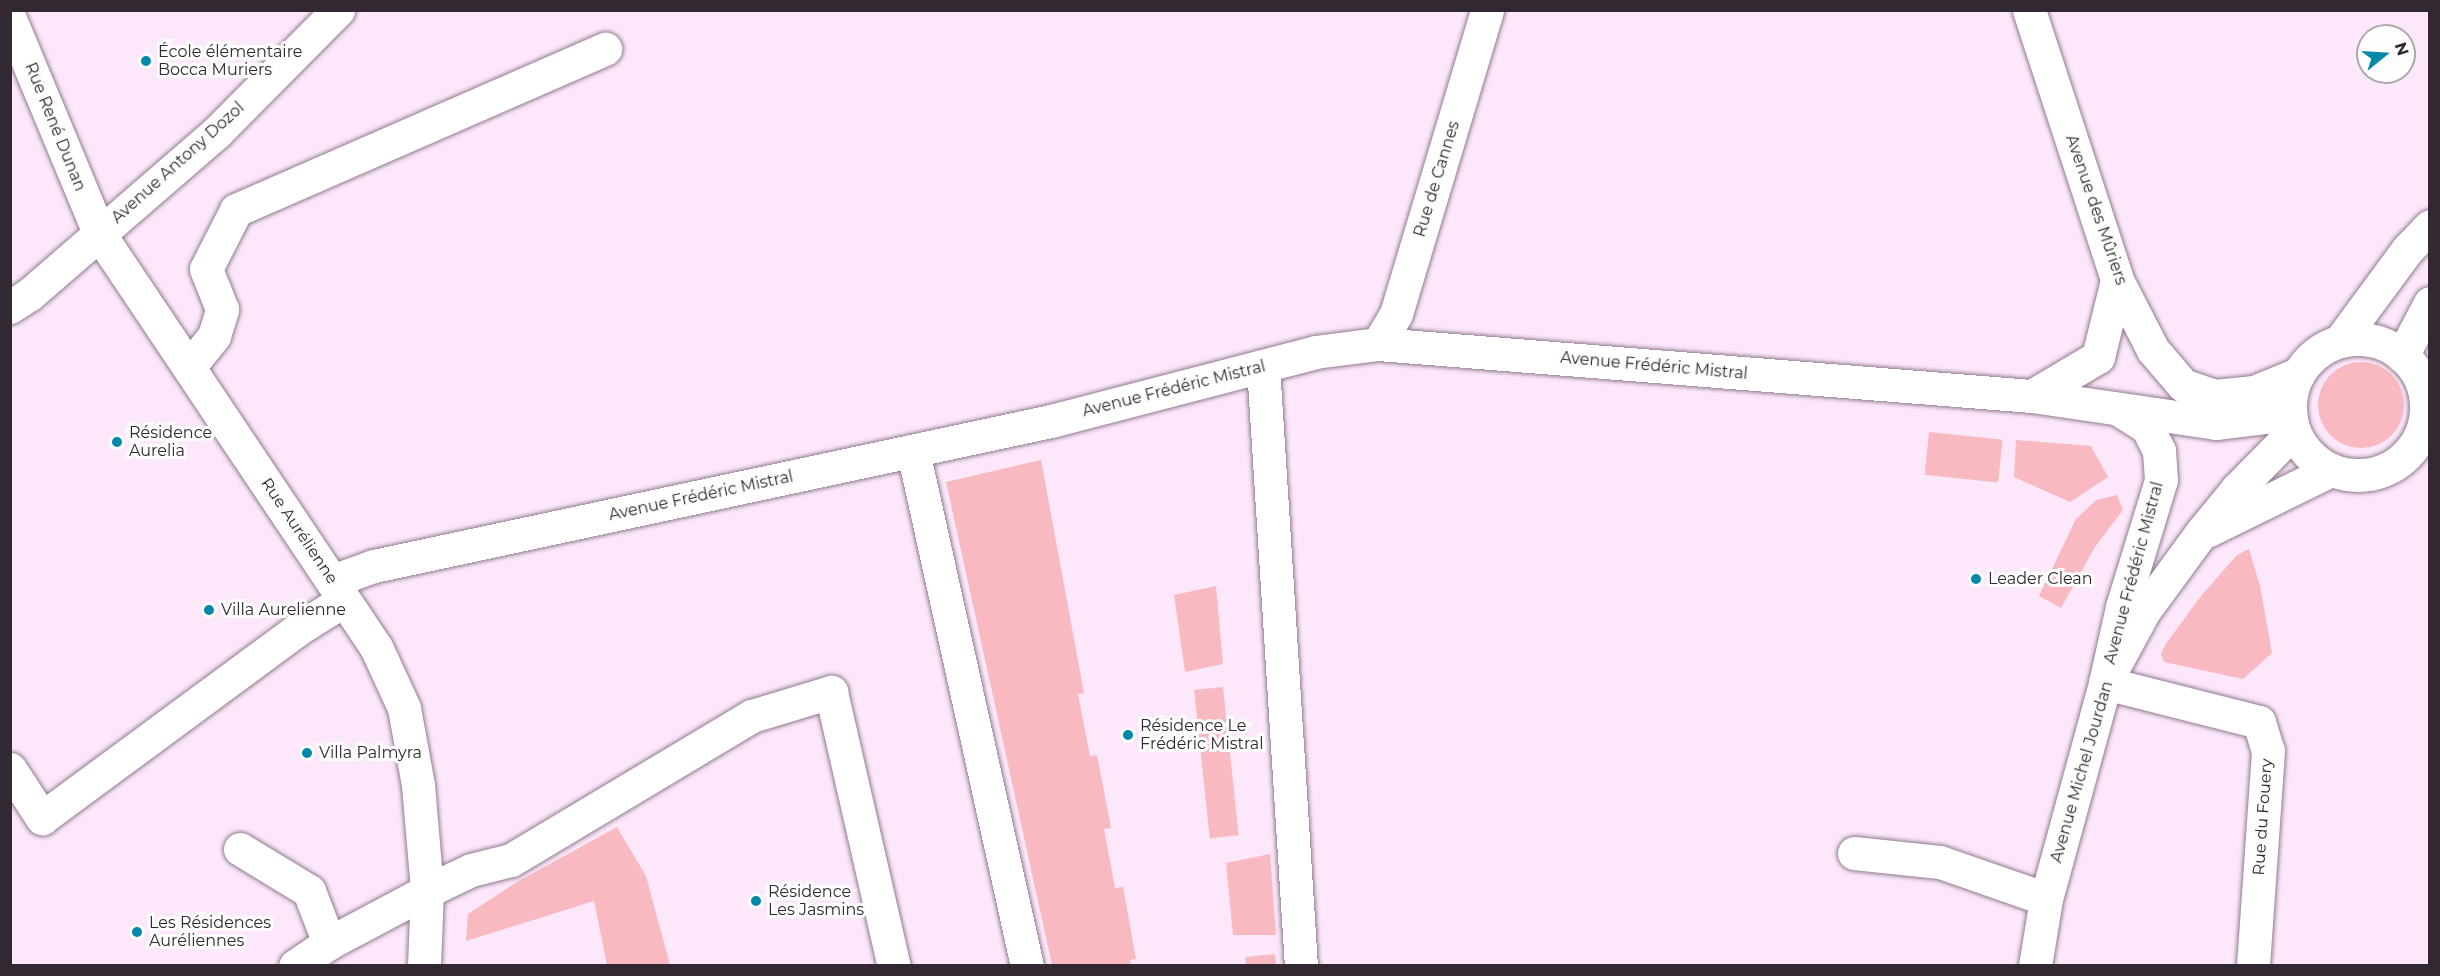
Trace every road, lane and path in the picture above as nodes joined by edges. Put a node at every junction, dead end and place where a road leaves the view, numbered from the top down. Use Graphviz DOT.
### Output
graph roads {
  1 [pos="338,10"];
  2 [pos="1487,10"];
  3 [pos="2029,10"];
  4 [pos="10,19"];
  5 [pos="605,49"];
  6 [pos="2430,226"];
  7 [pos="99,235"];
  8 [pos="2117,280"];
  9 [pos="2430,303"];
  10 [pos="10,307"];
  11 [pos="2340,342"];
  12 [pos="1378,344"];
  13 [pos="1263,366"];
  14 [pos="189,367"];
  15 [pos="2417,373"];
  16 [pos="2298,374"];
  17 [pos="2032,396"];
  18 [pos="2118,409"];
  19 [pos="2292,423"];
  20 [pos="913,451"];
  21 [pos="2430,463"];
  22 [pos="2390,468"];
  23 [pos="2331,470"];
  24 [pos="2201,533"];
  25 [pos="338,591"];
  26 [pos="2104,683"];
  27 [pos="10,769"];
  28 [pos="240,849"];
  29 [pos="1854,853"];
  30 [pos="427,891"];
  31 [pos="2046,899"];
  32 [pos="329,943"];
  33 [pos="295,966"];
  34 [pos="424,966"];
  35 [pos="894,966"];
  36 [pos="1028,966"];
  37 [pos="1301,966"];
  38 [pos="2035,966"];
  39 [pos="2253,966"];
  1 -- 7 [label="street, Avenue Antony Dozol"];
  2 -- 12 [label="street, Rue de Cannes"];
  3 -- 8 [label="street, Avenue des Mûriers"];
  4 -- 7 [label="street, Rue René Dunan"];
  5 -- 14 [label="street"];
  6 -- 11 [label="street"];
  7 -- 10 [label="street, Avenue Antony Dozol"];
  7 -- 14 [label="street, Rue Aurélienne"];
  8 -- 16 [label="street, Avenue des Mûriers"];
  8 -- 17 [label="street"];
  9 -- 15 [label="street"];
  11 -- 15 [label="street"];
  11 -- 16 [label="street"];
  12 -- 13 [label="street, Avenue Frédéric Mistral"];
  12 -- 17 [label="street, Avenue Frédéric Mistral"];
  13 -- 20 [label="street, Avenue Frédéric Mistral"];
  13 -- 37 [label="street"];
  14 -- 25 [label="street, Rue Aurélienne"];
  15 -- 22 [label="street"];
  16 -- 19 [label="street"];
  17 -- 18 [label="street, Avenue Frédéric Mistral"];
  18 -- 19 [label="street, Avenue Frédéric Mistral"];
  18 -- 26 [label="street, Avenue Frédéric Mistral"];
  19 -- 23 [label="street"];
  19 -- 24 [label="street, Avenue Michel Jourdan"];
  20 -- 25 [label="street, Avenue Frédéric Mistral"];
  20 -- 36 [label="street"];
  21 -- 22 [label="street"];
  22 -- 23 [label="street"];
  23 -- 24 [label="street, Avenue Michel Jourdan"];
  24 -- 26 [label="street, Avenue Michel Jourdan"];
  25 -- 27 [label="street, Avenue Frédéric Mistral"];
  25 -- 30 [label="street, Rue Aurélienne"];
  26 -- 31 [label="street, Avenue Michel Jourdan"];
  26 -- 39 [label="street, Rue du Fouery"];
  28 -- 32 [label="street"];
  29 -- 31 [label="street"];
  30 -- 32 [label="street"];
  30 -- 34 [label="street, Rue Aurélienne"];
  30 -- 35 [label="street"];
  31 -- 38 [label="street, Avenue Michel Jourdan"];
  32 -- 33 [label="street"];
}
